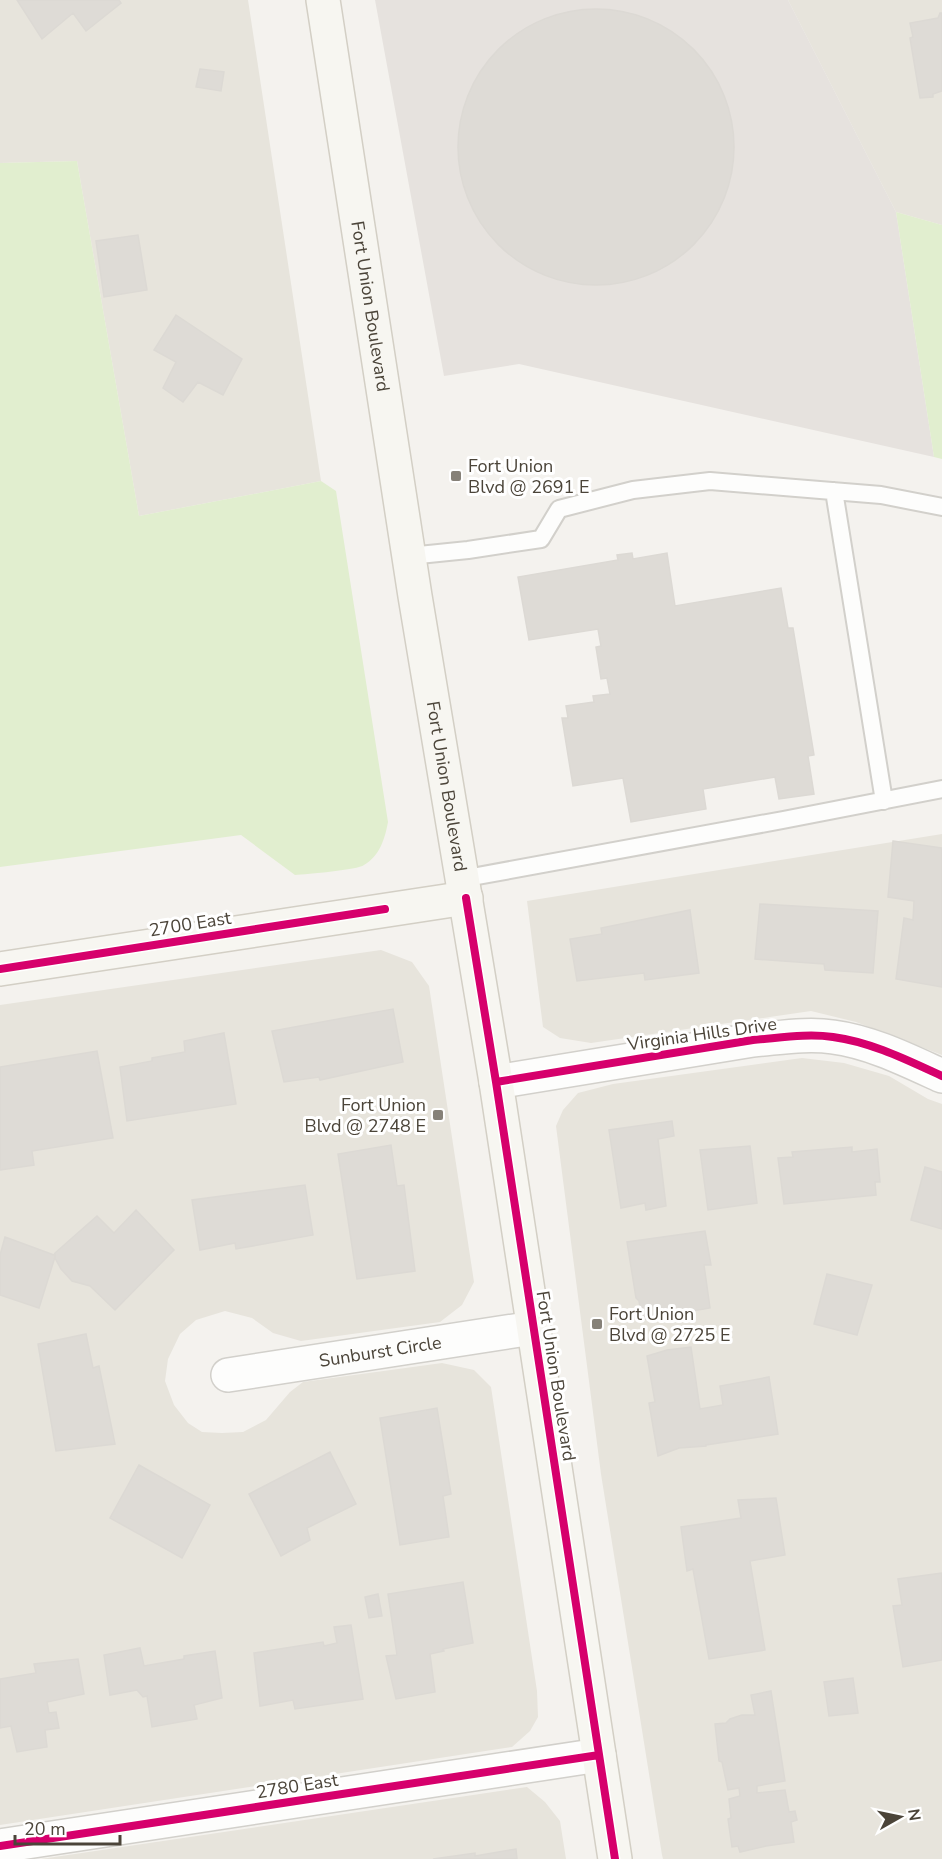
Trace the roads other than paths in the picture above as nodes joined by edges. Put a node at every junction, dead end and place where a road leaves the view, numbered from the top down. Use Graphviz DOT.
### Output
graph roads {
  1 [pos="323,0"];
  2 [pos="834,491"];
  3 [pos="942,507"];
  4 [pos="408,556"];
  5 [pos="942,789"];
  6 [pos="884,801"];
  7 [pos="463,888"];
  8 [pos="0,969"];
  9 [pos="942,1076"];
  10 [pos="496,1082"];
  11 [pos="533,1328"];
  12 [pos="228,1375"];
  13 [pos="599,1755"];
  14 [pos="0,1846"];
  15 [pos="615,1859"];
  1 -- 4 [label="main road, Fort Union Boulevard"];
  2 -- 3 [label="lane"];
  2 -- 4 [label="lane"];
  2 -- 6 [label="lane"];
  4 -- 7 [label="main road, Fort Union Boulevard"];
  5 -- 6 [label="lane"];
  6 -- 7 [label="lane"];
  7 -- 8 [label="main road, 2700 East"];
  7 -- 10 [label="main road, Fort Union Boulevard"];
  9 -- 10 [label="street, Virginia Hills Drive"];
  10 -- 11 [label="main road, Fort Union Boulevard"];
  11 -- 12 [label="street, Sunburst Circle"];
  11 -- 13 [label="main road, Fort Union Boulevard"];
  13 -- 14 [label="street, 2780 East"];
  13 -- 15 [label="main road, Fort Union Boulevard"];
}
